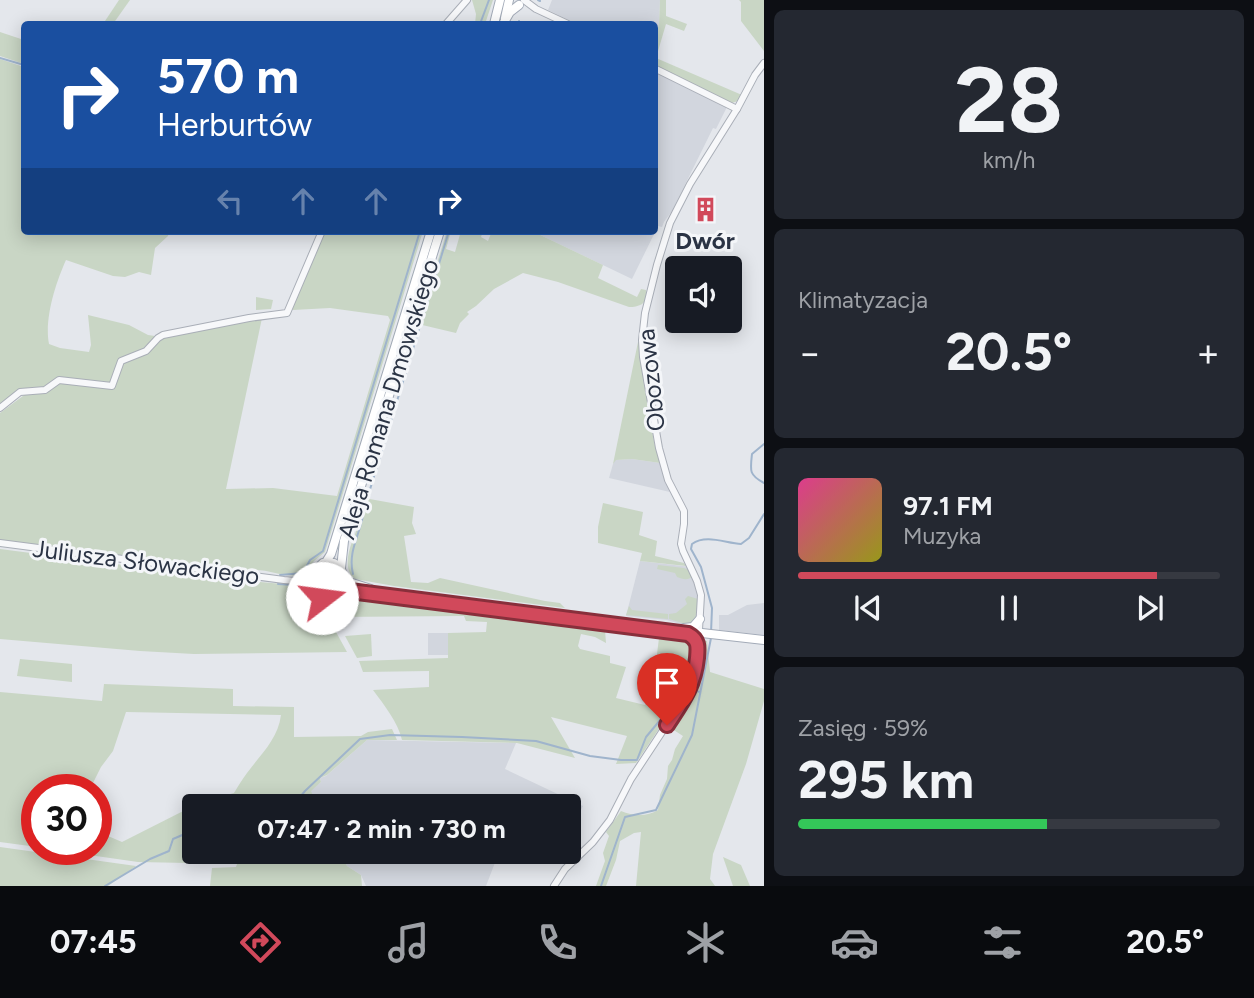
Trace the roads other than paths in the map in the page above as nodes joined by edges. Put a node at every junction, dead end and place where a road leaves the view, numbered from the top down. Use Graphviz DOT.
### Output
graph roads {
  1 [pos="467,0"];
  2 [pos="500,0"];
  3 [pos="509,0"];
  4 [pos="521,3"];
  5 [pos="449,21"];
  6 [pos="495,21"];
  7 [pos="504,21"];
  8 [pos="505,21"];
  9 [pos="562,21"];
  10 [pos="764,63"];
  11 [pos="658,70"];
  12 [pos="737,109"];
  13 [pos="320,235"];
  14 [pos="430,235"];
  15 [pos="439,235"];
  16 [pos="0,408"];
  17 [pos="0,543"];
  18 [pos="326,562"];
  19 [pos="342,572"];
  20 [pos="316,573"];
  21 [pos="292,581"];
  22 [pos="321,586"];
  23 [pos="334,589"];
  24 [pos="325,608"];
  25 [pos="700,619"];
  26 [pos="684,631"];
  27 [pos="699,633"];
  28 [pos="764,640"];
  29 [pos="698,647"];
  30 [pos="554,886"];
  1 -- 5 [label="street"];
  2 -- 6 [label="main road"];
  3 -- 4 [label="street"];
  3 -- 7 [label="main road"];
  4 -- 8 [label="main road"];
  4 -- 9 [label="street"];
  10 -- 12 [label="street, Obozowa"];
  11 -- 12 [label="street"];
  12 -- 25 [label="street, Obozowa"];
  13 -- 16 [label="street"];
  14 -- 18 [label="main road, Aleja Romana Dmowskiego"];
  15 -- 19 [label="main road, Aleja Romana Dmowskiego"];
  17 -- 21 [label="street, Juliusza Słowackiego"];
  18 -- 19 [label="main road"];
  18 -- 20 [label="main road"];
  19 -- 23 [label="main road"];
  19 -- 26 [label="main road"];
  20 -- 21 [label="street, Juliusza Słowackiego"];
  20 -- 22 [label="main road"];
  21 -- 22 [label="street, Juliusza Słowackiego"];
  22 -- 23 [label="main road"];
  22 -- 24 [label="street"];
  23 -- 26 [label="main road"];
  25 -- 26 [label="main road"];
  25 -- 27 [label="street, Obozowa"];
  26 -- 27 [label="main road"];
  26 -- 29 [label="main road"];
  27 -- 28 [label="main road"];
  27 -- 29 [label="street, Obozowa"];
  29 -- 30 [label="street, Obozowa"];
}
